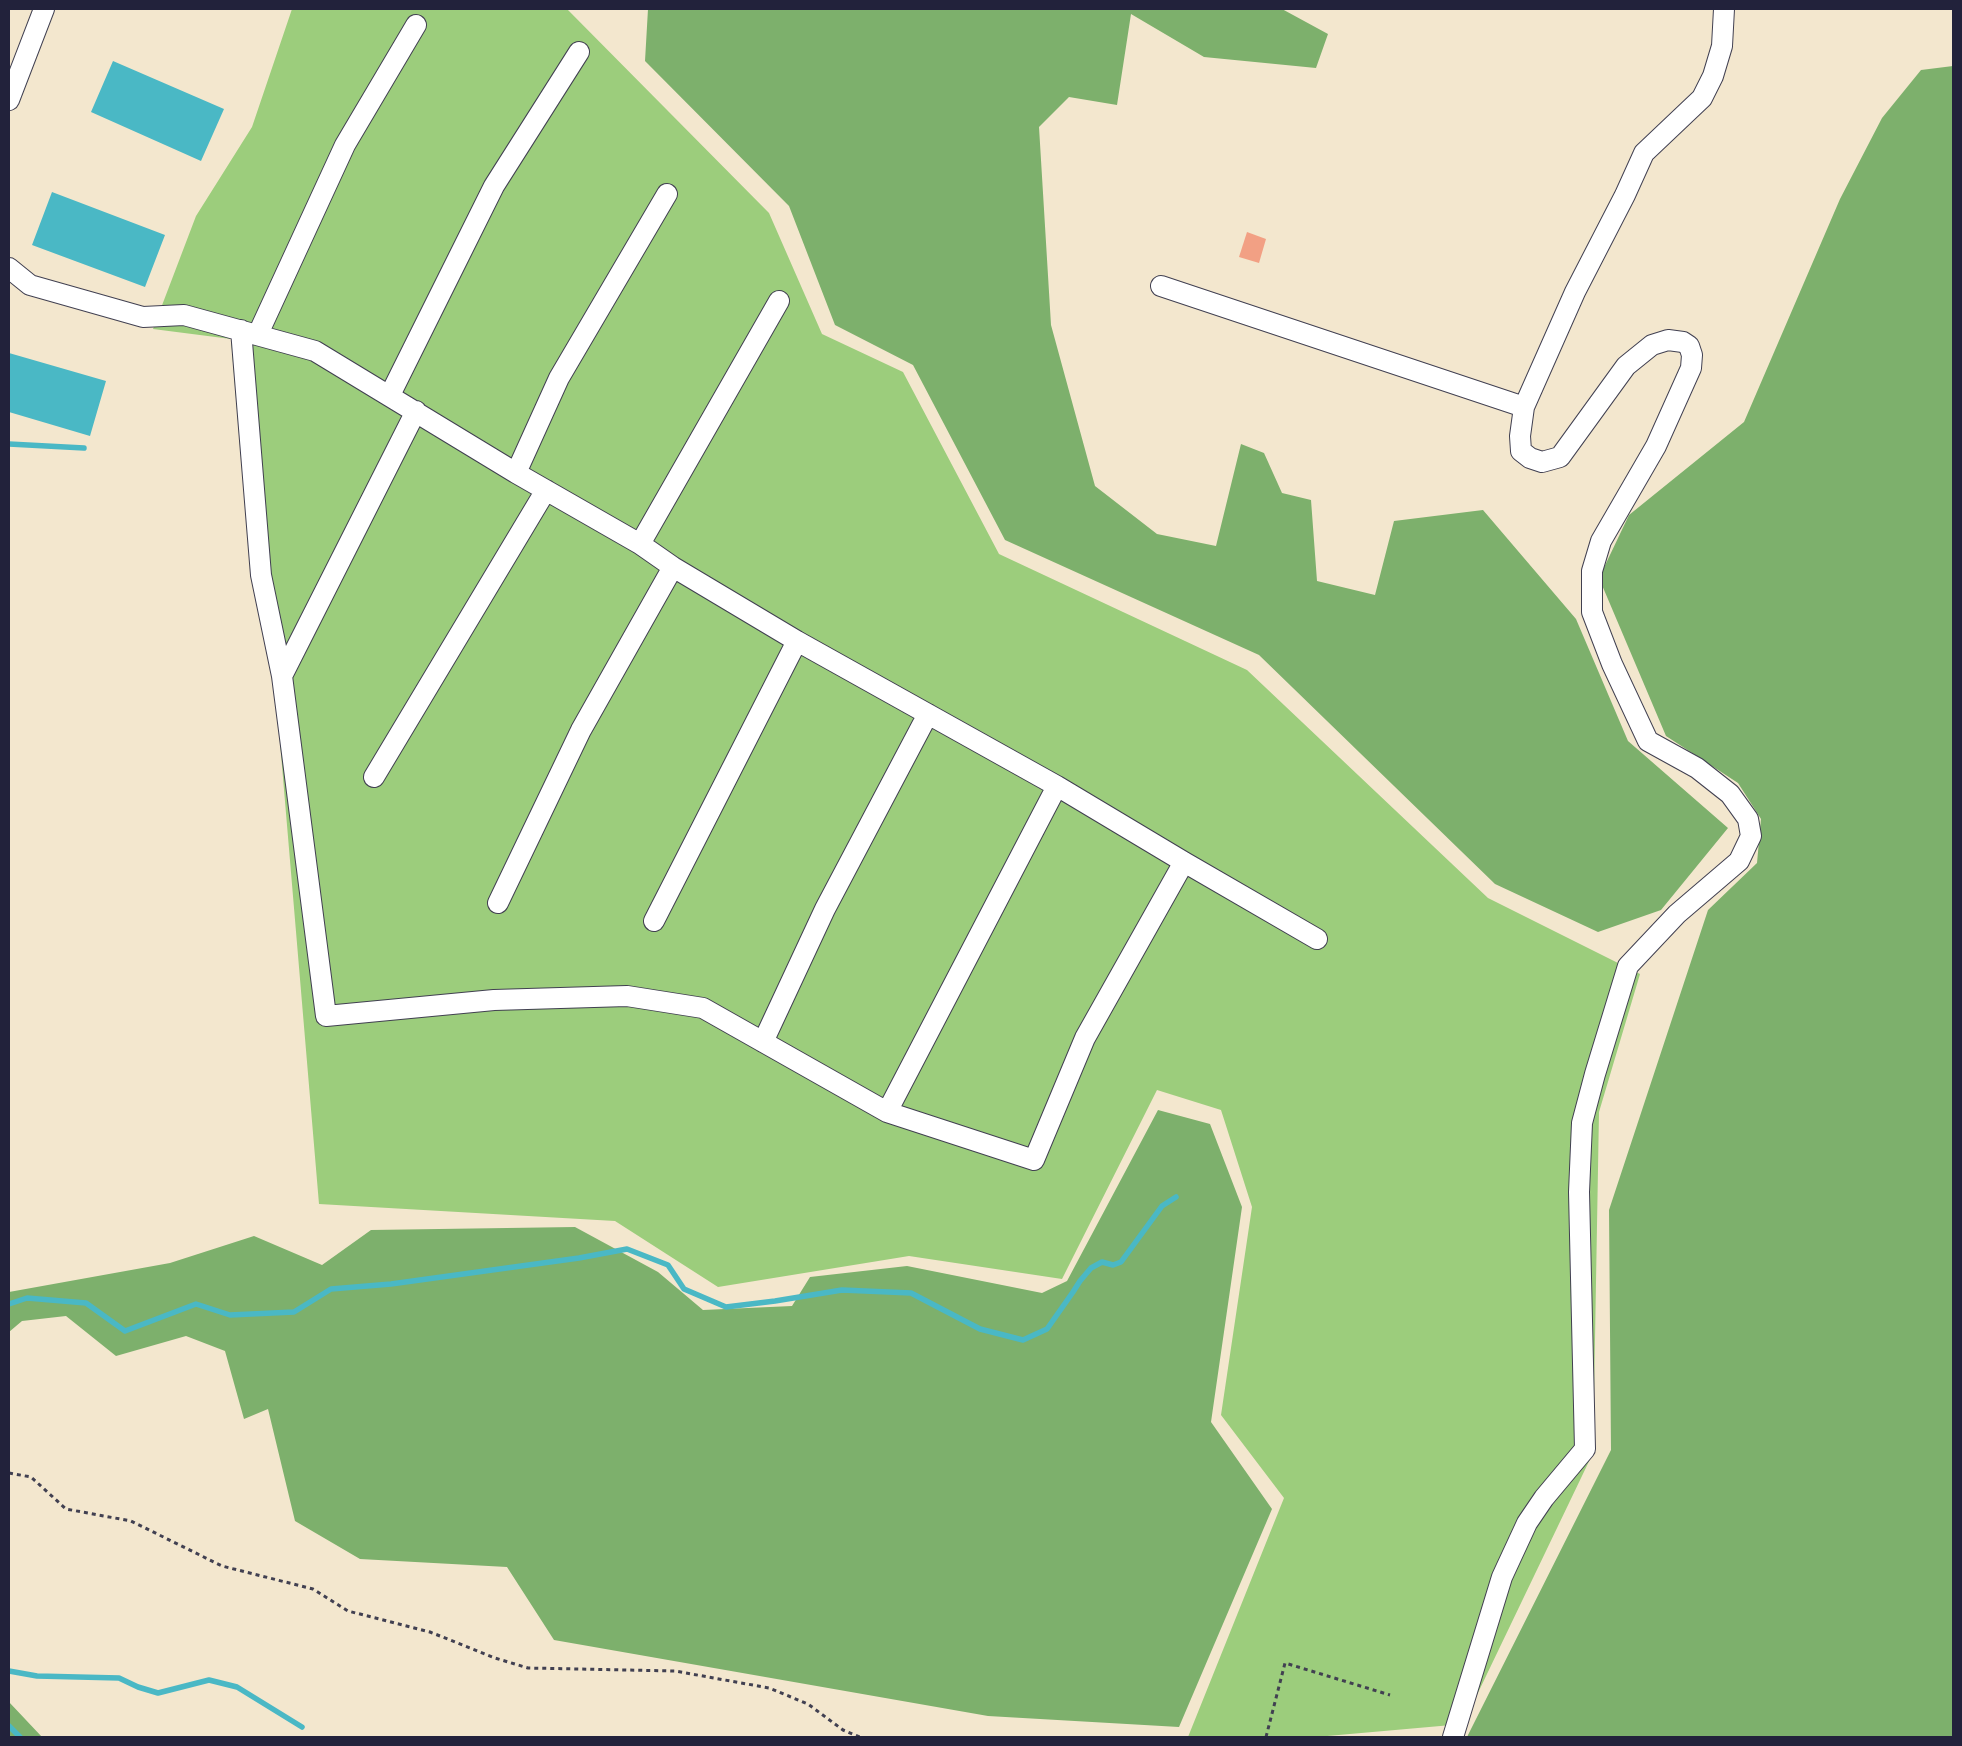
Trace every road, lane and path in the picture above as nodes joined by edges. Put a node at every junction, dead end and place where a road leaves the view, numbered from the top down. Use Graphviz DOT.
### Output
graph roads {
  1 [pos="44,9"];
  2 [pos="1724,9"];
  3 [pos="416,25"];
  4 [pos="579,52"];
  5 [pos="9,100"];
  6 [pos="668,194"];
  7 [pos="9,268"];
  8 [pos="1161,286"];
  9 [pos="779,301"];
  10 [pos="250,332"];
  11 [pos="390,396"];
  12 [pos="1524,407"];
  13 [pos="416,411"];
  14 [pos="516,473"];
  15 [pos="546,490"];
  16 [pos="640,544"];
  17 [pos="674,566"];
  18 [pos="797,641"];
  19 [pos="282,676"];
  20 [pos="928,714"];
  21 [pos="374,777"];
  22 [pos="1057,786"];
  23 [pos="1184,862"];
  24 [pos="498,904"];
  25 [pos="654,921"];
  26 [pos="1317,939"];
  27 [pos="763,1042"];
  28 [pos="887,1112"];
  29 [pos="9,1473"];
  30 [pos="1390,1696"];
  31 [pos="860,1737"];
  32 [pos="1266,1737"];
  33 [pos="1453,1737"];
  1 -- 5 [label="street"];
  2 -- 12 [label="street"];
  3 -- 10 [label="street"];
  4 -- 11 [label="street"];
  6 -- 14 [label="street"];
  7 -- 10 [label="street"];
  8 -- 12 [label="street"];
  9 -- 16 [label="street"];
  10 -- 11 [label="street"];
  10 -- 19 [label="street"];
  11 -- 13 [label="street"];
  12 -- 33 [label="street"];
  13 -- 14 [label="street"];
  13 -- 19 [label="street"];
  14 -- 15 [label="street"];
  15 -- 16 [label="street"];
  15 -- 21 [label="street"];
  16 -- 17 [label="street"];
  17 -- 18 [label="street"];
  17 -- 24 [label="street"];
  18 -- 20 [label="street"];
  18 -- 25 [label="street"];
  19 -- 27 [label="street"];
  20 -- 22 [label="street"];
  20 -- 27 [label="street"];
  22 -- 23 [label="street"];
  22 -- 28 [label="street"];
  23 -- 26 [label="street"];
  23 -- 28 [label="street"];
  27 -- 28 [label="street"];
  29 -- 31 [label="path"];
  30 -- 32 [label="path"];
}
